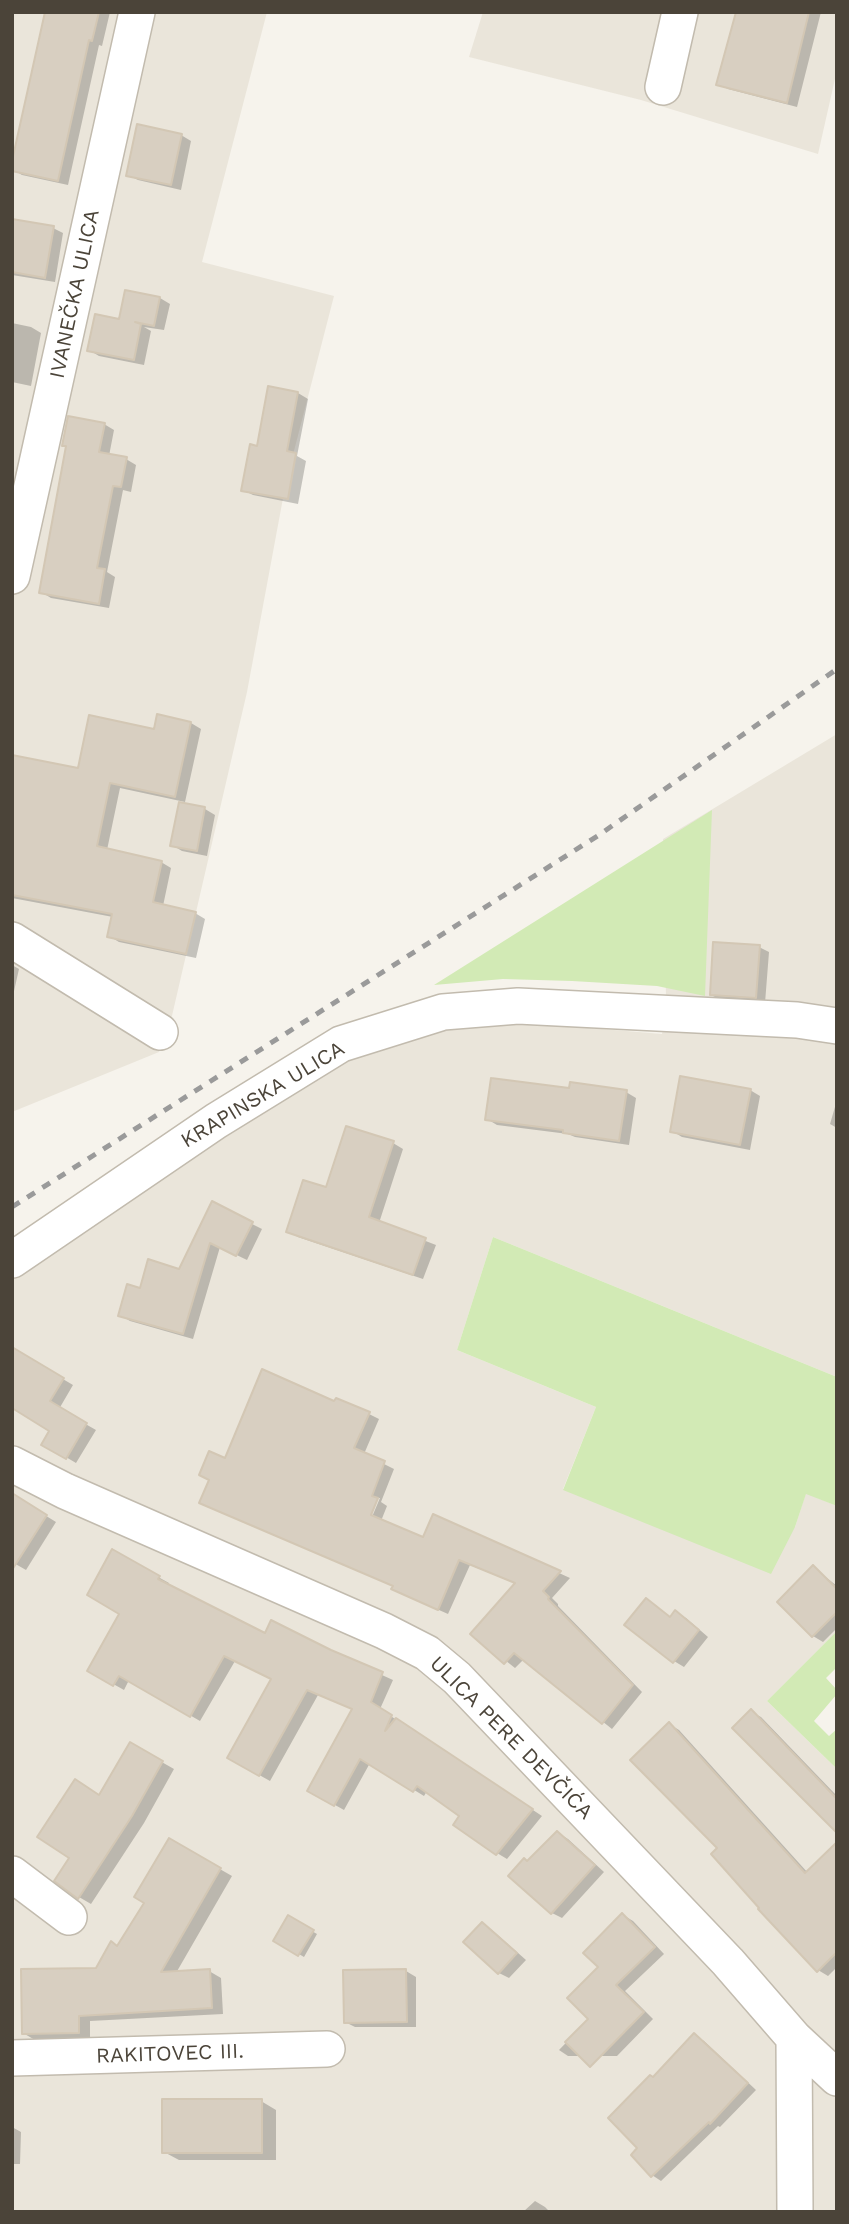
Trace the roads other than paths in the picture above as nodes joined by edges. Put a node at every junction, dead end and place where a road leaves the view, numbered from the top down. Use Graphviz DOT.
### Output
graph roads {
  1 [pos="137,12"];
  2 [pos="680,12"];
  3 [pos="663,87"];
  4 [pos="12,576"];
  5 [pos="12,940"];
  6 [pos="837,1026"];
  7 [pos="160,1032"];
  8 [pos="12,1260"];
  9 [pos="12,1464"];
  10 [pos="12,1874"];
  11 [pos="69,1917"];
  12 [pos="794,2038"];
  13 [pos="327,2049"];
  14 [pos="12,2058"];
  15 [pos="831,2063"];
  16 [pos="795,2212"];
  1 -- 4 [label="street, IVANEČKA ULICA"];
  2 -- 3 [label="street"];
  5 -- 7 [label="street"];
  6 -- 8 [label="street, KRAPINSKA ULICA"];
  9 -- 12 [label="street, ULICA PERE DEVČIĆA"];
  10 -- 11 [label="street"];
  12 -- 15 [label="street, ULICA PERE DEVČIĆA"];
  12 -- 16 [label="street"];
  13 -- 14 [label="street, RAKITOVEC III."];
}
